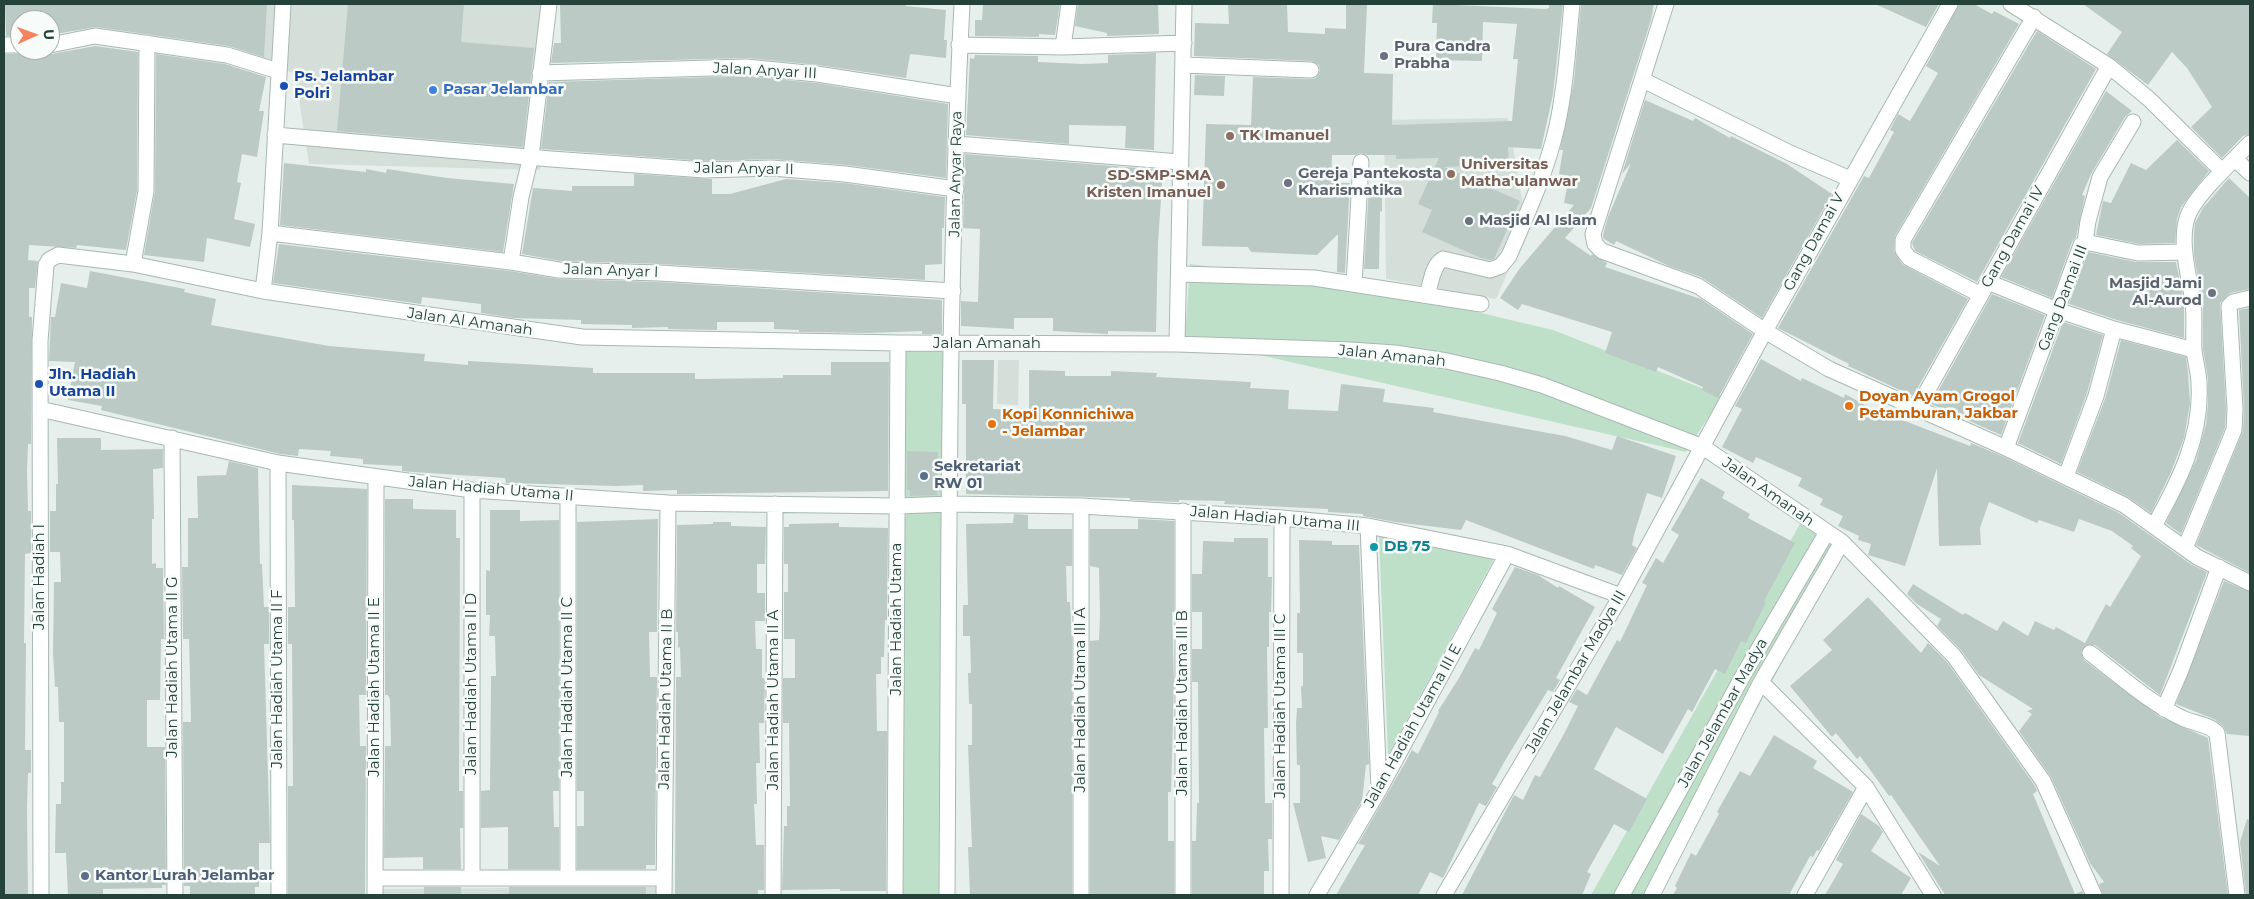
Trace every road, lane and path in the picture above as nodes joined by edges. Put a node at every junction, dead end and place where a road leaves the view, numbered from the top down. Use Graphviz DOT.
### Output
graph roads {
  1 [pos="284,4"];
  2 [pos="549,4"];
  3 [pos="962,4"];
  4 [pos="1069,4"];
  5 [pos="1184,4"];
  6 [pos="1572,4"];
  7 [pos="1666,4"];
  8 [pos="1950,4"];
  9 [pos="2012,4"];
  10 [pos="2034,17"];
  11 [pos="60,43"];
  12 [pos="147,43"];
  13 [pos="1184,44"];
  14 [pos="960,45"];
  15 [pos="1063,47"];
  16 [pos="1184,65"];
  17 [pos="2109,66"];
  18 [pos="278,70"];
  19 [pos="1311,70"];
  20 [pos="540,73"];
  21 [pos="1643,80"];
  22 [pos="958,96"];
  23 [pos="2133,122"];
  24 [pos="275,135"];
  25 [pos="2250,143"];
  26 [pos="957,144"];
  27 [pos="531,156"];
  28 [pos="2235,159"];
  29 [pos="1180,162"];
  30 [pos="1361,162"];
  31 [pos="2222,171"];
  32 [pos="2250,174"];
  33 [pos="1850,178"];
  34 [pos="956,189"];
  35 [pos="270,233"];
  36 [pos="2085,242"];
  37 [pos="2185,252"];
  38 [pos="49,260"];
  39 [pos="511,262"];
  40 [pos="133,264"];
  41 [pos="1180,274"];
  42 [pos="1354,284"];
  43 [pos="1985,288"];
  44 [pos="262,291"];
  45 [pos="953,291"];
  46 [pos="1427,295"];
  47 [pos="2250,298"];
  48 [pos="1482,304"];
  49 [pos="2057,310"];
  50 [pos="2114,329"];
  51 [pos="1765,330"];
  52 [pos="898,343"];
  53 [pos="952,344"];
  54 [pos="1177,344"];
  55 [pos="2194,350"];
  56 [pos="1917,409"];
  57 [pos="40,410"];
  58 [pos="172,438"];
  59 [pos="1703,447"];
  60 [pos="2006,448"];
  61 [pos="278,463"];
  62 [pos="2066,476"];
  63 [pos="376,478"];
  64 [pos="472,490"];
  65 [pos="568,497"];
  66 [pos="668,503"];
  67 [pos="775,504"];
  68 [pos="950,504"];
  69 [pos="898,506"];
  70 [pos="1081,506"];
  71 [pos="1183,511"];
  72 [pos="1282,518"];
  73 [pos="1368,526"];
  74 [pos="2154,526"];
  75 [pos="1827,532"];
  76 [pos="1842,542"];
  77 [pos="2185,548"];
  78 [pos="1507,554"];
  79 [pos="2218,568"];
  80 [pos="2250,583"];
  81 [pos="1621,596"];
  82 [pos="2090,652"];
  83 [pos="1760,682"];
  84 [pos="2164,709"];
  85 [pos="1866,787"];
  86 [pos="1379,790"];
  87 [pos="375,878"];
  88 [pos="472,878"];
  89 [pos="568,878"];
  90 [pos="664,878"];
  91 [pos="1930,893"];
  92 [pos="41,895"];
  93 [pos="175,895"];
  94 [pos="279,895"];
  95 [pos="375,895"];
  96 [pos="664,895"];
  97 [pos="773,895"];
  98 [pos="895,895"];
  99 [pos="947,895"];
  100 [pos="1081,895"];
  101 [pos="1183,895"];
  102 [pos="1281,895"];
  103 [pos="1317,895"];
  104 [pos="1444,895"];
  105 [pos="1622,895"];
  106 [pos="1652,895"];
  107 [pos="1805,895"];
  108 [pos="2094,895"];
  109 [pos="2237,895"];
  1 -- 18 [label="street"];
  2 -- 20 [label="street"];
  3 -- 14 [label="street, Jalan Anyar Raya"];
  4 -- 15 [label="street"];
  5 -- 13 [label="street"];
  6 -- 46 [label="street"];
  7 -- 21 [label="street"];
  8 -- 33 [label="street, Gang Damai V"];
  9 -- 10 [label="street"];
  10 -- 17 [label="street"];
  10 -- 43 [label="street"];
  11 -- 12 [label="street"];
  12 -- 18 [label="street"];
  12 -- 40 [label="street"];
  13 -- 15 [label="street"];
  13 -- 16 [label="street"];
  14 -- 15 [label="street"];
  14 -- 22 [label="street, Jalan Anyar Raya"];
  16 -- 19 [label="street"];
  16 -- 29 [label="street"];
  17 -- 31 [label="street"];
  17 -- 43 [label="street, Gang Damai IV"];
  18 -- 24 [label="street"];
  20 -- 22 [label="street, Jalan Anyar III"];
  20 -- 27 [label="street"];
  21 -- 33 [label="street"];
  21 -- 51 [label="street"];
  22 -- 26 [label="street, Jalan Anyar Raya"];
  23 -- 36 [label="street, Gang Damai III"];
  24 -- 27 [label="street, Jalan Anyar II"];
  24 -- 35 [label="street"];
  25 -- 28 [label="street"];
  26 -- 29 [label="street"];
  26 -- 34 [label="street, Jalan Anyar Raya"];
  27 -- 34 [label="street, Jalan Anyar II"];
  27 -- 39 [label="street"];
  28 -- 31 [label="street"];
  28 -- 32 [label="street"];
  29 -- 41 [label="street"];
  30 -- 42 [label="street"];
  31 -- 37 [label="street"];
  33 -- 51 [label="street, Gang Damai V"];
  34 -- 45 [label="street, Jalan Anyar Raya"];
  35 -- 39 [label="street, Jalan Anyar I"];
  35 -- 44 [label="street"];
  36 -- 37 [label="street"];
  36 -- 49 [label="street, Gang Damai III"];
  37 -- 55 [label="street"];
  38 -- 40 [label="street, Jalan Al Amanah"];
  38 -- 57 [label="street, Jalan Hadiah I"];
  39 -- 45 [label="street, Jalan Anyar I"];
  40 -- 44 [label="street, Jalan Al Amanah"];
  41 -- 42 [label="street"];
  41 -- 54 [label="street"];
  42 -- 46 [label="street"];
  43 -- 49 [label="street"];
  43 -- 56 [label="street, Gang Damai IV"];
  44 -- 52 [label="street, Jalan Al Amanah"];
  45 -- 53 [label="street, Jalan Anyar Raya"];
  46 -- 48 [label="street"];
  47 -- 77 [label="street"];
  49 -- 50 [label="street"];
  49 -- 60 [label="street, Gang Damai III"];
  50 -- 55 [label="street"];
  50 -- 62 [label="street"];
  51 -- 56 [label="street"];
  51 -- 59 [label="street, Gang Damai V"];
  52 -- 53 [label="street, Jalan Amanah"];
  52 -- 69 [label="street, Jalan Hadiah Utama"];
  53 -- 54 [label="street, Jalan Amanah"];
  53 -- 68 [label="street"];
  54 -- 59 [label="street, Jalan Amanah"];
  55 -- 74 [label="street"];
  56 -- 60 [label="street"];
  57 -- 58 [label="street, Jalan Hadiah Utama II"];
  57 -- 92 [label="street, Jalan Hadiah I"];
  58 -- 61 [label="street, Jalan Hadiah Utama II"];
  58 -- 93 [label="street, Jalan Hadiah Utama II G"];
  59 -- 75 [label="street, Jalan Amanah"];
  59 -- 81 [label="street, Jalan Jelambar Madya III"];
  60 -- 62 [label="street"];
  61 -- 63 [label="street, Jalan Hadiah Utama II"];
  61 -- 94 [label="street, Jalan Hadiah Utama II F"];
  62 -- 74 [label="street"];
  63 -- 64 [label="street, Jalan Hadiah Utama II"];
  63 -- 87 [label="street, Jalan Hadiah Utama II E"];
  64 -- 65 [label="street, Jalan Hadiah Utama II"];
  64 -- 88 [label="street, Jalan Hadiah Utama II D"];
  65 -- 66 [label="street, Jalan Hadiah Utama II"];
  65 -- 89 [label="street, Jalan Hadiah Utama II C"];
  66 -- 67 [label="street, Jalan Hadiah Utama II"];
  66 -- 90 [label="street, Jalan Hadiah Utama II B"];
  67 -- 69 [label="street, Jalan Hadiah Utama II"];
  67 -- 97 [label="street, Jalan Hadiah Utama II A"];
  68 -- 69 [label="street, Jalan Hadiah Utama II"];
  68 -- 70 [label="street, Jalan Hadiah Utama III"];
  68 -- 99 [label="street"];
  69 -- 98 [label="street, Jalan Hadiah Utama"];
  70 -- 71 [label="street, Jalan Hadiah Utama III"];
  70 -- 100 [label="street, Jalan Hadiah Utama III A"];
  71 -- 72 [label="street, Jalan Hadiah Utama III"];
  71 -- 101 [label="street, Jalan Hadiah Utama III B"];
  72 -- 73 [label="street, Jalan Hadiah Utama III"];
  72 -- 102 [label="street, Jalan Hadiah Utama III C"];
  73 -- 78 [label="street, Jalan Hadiah Utama III"];
  73 -- 86 [label="street"];
  74 -- 77 [label="street"];
  75 -- 76 [label="street, Jalan Amanah"];
  75 -- 105 [label="street, Jalan Jelambar Madya"];
  76 -- 83 [label="street, Jalan Jelambar Madya"];
  76 -- 108 [label="street, Jalan Amanah"];
  77 -- 79 [label="street"];
  78 -- 81 [label="street, Jalan Hadiah Utama III"];
  78 -- 86 [label="street, Jalan Hadiah Utama III E"];
  79 -- 80 [label="street"];
  79 -- 84 [label="street"];
  81 -- 104 [label="street, Jalan Jelambar Madya III"];
  82 -- 84 [label="street"];
  83 -- 85 [label="street"];
  83 -- 106 [label="street, Jalan Jelambar Madya"];
  84 -- 109 [label="street"];
  85 -- 91 [label="street"];
  85 -- 107 [label="street"];
  86 -- 103 [label="street, Jalan Hadiah Utama III E"];
  87 -- 88 [label="street"];
  87 -- 95 [label="street, Jalan Hadiah Utama II E"];
  88 -- 89 [label="street"];
  89 -- 90 [label="street"];
  90 -- 96 [label="street, Jalan Hadiah Utama II B"];
}
